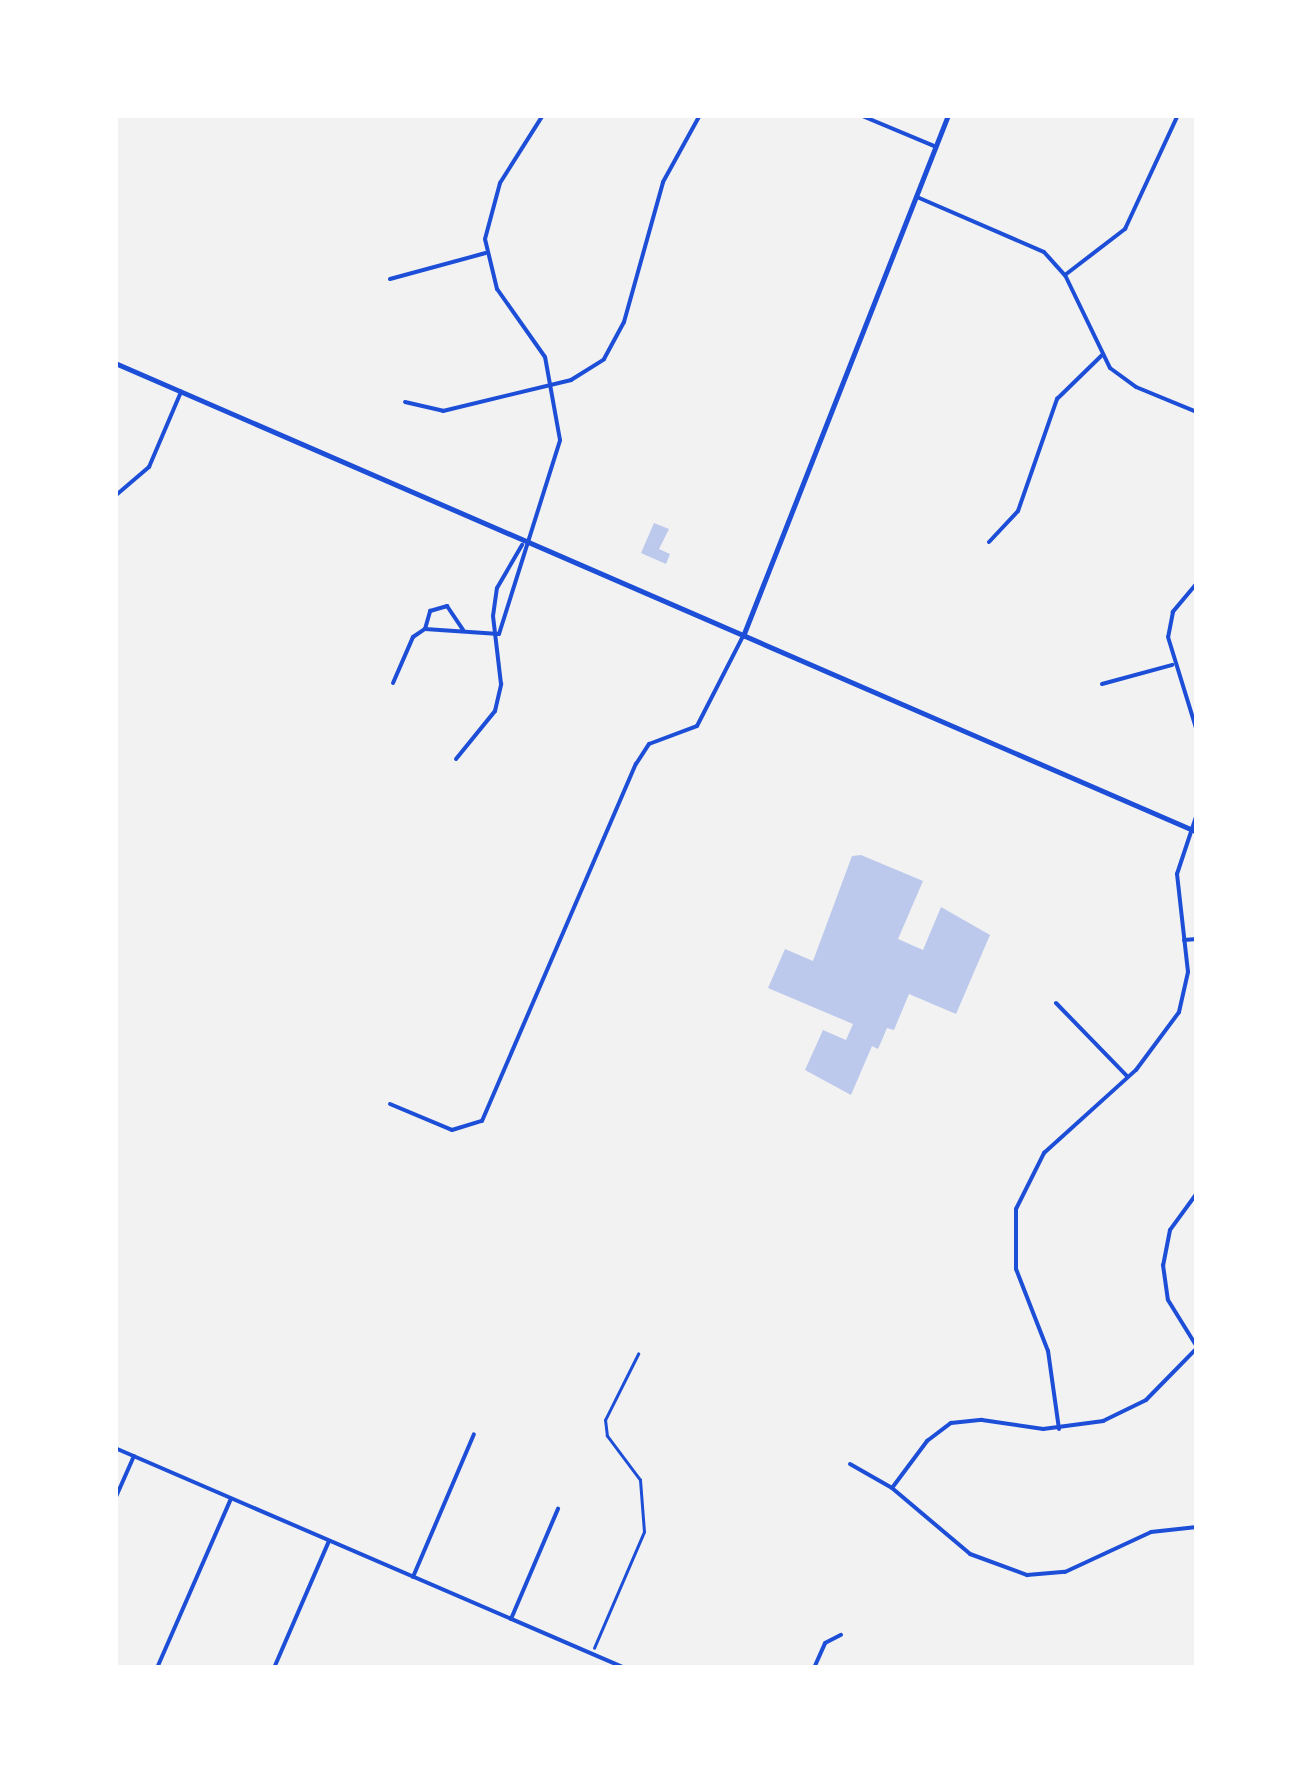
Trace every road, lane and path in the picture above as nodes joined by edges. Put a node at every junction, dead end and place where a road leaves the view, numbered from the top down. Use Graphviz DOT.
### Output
graph roads {
  1 [pos="543,115"];
  2 [pos="700,115"];
  3 [pos="860,115"];
  4 [pos="948,115"];
  5 [pos="1178,115"];
  6 [pos="936,147"];
  7 [pos="917,196"];
  8 [pos="486,253"];
  9 [pos="1065,274"];
  10 [pos="390,278"];
  11 [pos="1101,356"];
  12 [pos="115,363"];
  13 [pos="551,384"];
  14 [pos="182,392"];
  15 [pos="404,402"];
  16 [pos="1197,412"];
  17 [pos="115,496"];
  18 [pos="525,542"];
  19 [pos="989,542"];
  20 [pos="1197,583"];
  21 [pos="426,629"];
  22 [pos="463,630"];
  23 [pos="499,634"];
  24 [pos="743,636"];
  25 [pos="1172,665"];
  26 [pos="393,683"];
  27 [pos="1102,684"];
  28 [pos="1197,731"];
  29 [pos="456,759"];
  30 [pos="1197,814"];
  31 [pos="1194,830"];
  32 [pos="1197,939"];
  33 [pos="1184,940"];
  34 [pos="1056,1003"];
  35 [pos="1128,1077"];
  36 [pos="390,1104"];
  37 [pos="1197,1193"];
  38 [pos="1197,1348"];
  39 [pos="638,1354"];
  40 [pos="1059,1429"];
  41 [pos="474,1434"];
  42 [pos="115,1448"];
  43 [pos="134,1456"];
  44 [pos="850,1464"];
  45 [pos="892,1488"];
  46 [pos="231,1498"];
  47 [pos="115,1500"];
  48 [pos="558,1509"];
  49 [pos="1197,1527"];
  50 [pos="329,1541"];
  51 [pos="414,1577"];
  52 [pos="511,1619"];
  53 [pos="841,1634"];
  54 [pos="591,1654"];
  55 [pos="157,1668"];
  56 [pos="274,1668"];
  57 [pos="625,1668"];
  58 [pos="814,1668"];
  1 -- 8 [label="street"];
  2 -- 13 [label="street"];
  3 -- 6 [label="street"];
  4 -- 6 [label="street"];
  5 -- 9 [label="street"];
  6 -- 7 [label="street"];
  7 -- 9 [label="street"];
  7 -- 24 [label="street"];
  8 -- 10 [label="street"];
  8 -- 13 [label="street"];
  9 -- 11 [label="street"];
  11 -- 16 [label="street"];
  11 -- 19 [label="street"];
  12 -- 14 [label="street"];
  13 -- 15 [label="street"];
  13 -- 18 [label="street"];
  14 -- 17 [label="street"];
  14 -- 18 [label="street"];
  18 -- 23 [label="street"];
  18 -- 23 [label="street"];
  18 -- 24 [label="street"];
  20 -- 25 [label="street"];
  21 -- 22 [label="street"];
  21 -- 22 [label="street"];
  21 -- 26 [label="street"];
  22 -- 23 [label="street"];
  23 -- 29 [label="street"];
  24 -- 31 [label="street"];
  24 -- 36 [label="street"];
  25 -- 27 [label="street"];
  25 -- 28 [label="street"];
  30 -- 31 [label="street"];
  31 -- 33 [label="street"];
  32 -- 33 [label="street"];
  33 -- 35 [label="street"];
  34 -- 35 [label="street"];
  35 -- 40 [label="street"];
  37 -- 38 [label="street"];
  38 -- 40 [label="street"];
  39 -- 54 [label="path"];
  40 -- 45 [label="street"];
  41 -- 51 [label="street"];
  42 -- 43 [label="street"];
  43 -- 46 [label="street"];
  43 -- 47 [label="street"];
  44 -- 45 [label="street"];
  45 -- 49 [label="street"];
  46 -- 50 [label="street"];
  46 -- 55 [label="street"];
  48 -- 52 [label="street"];
  50 -- 51 [label="street"];
  50 -- 56 [label="street"];
  51 -- 52 [label="street"];
  52 -- 54 [label="street"];
  53 -- 58 [label="street"];
  54 -- 57 [label="street"];
}
